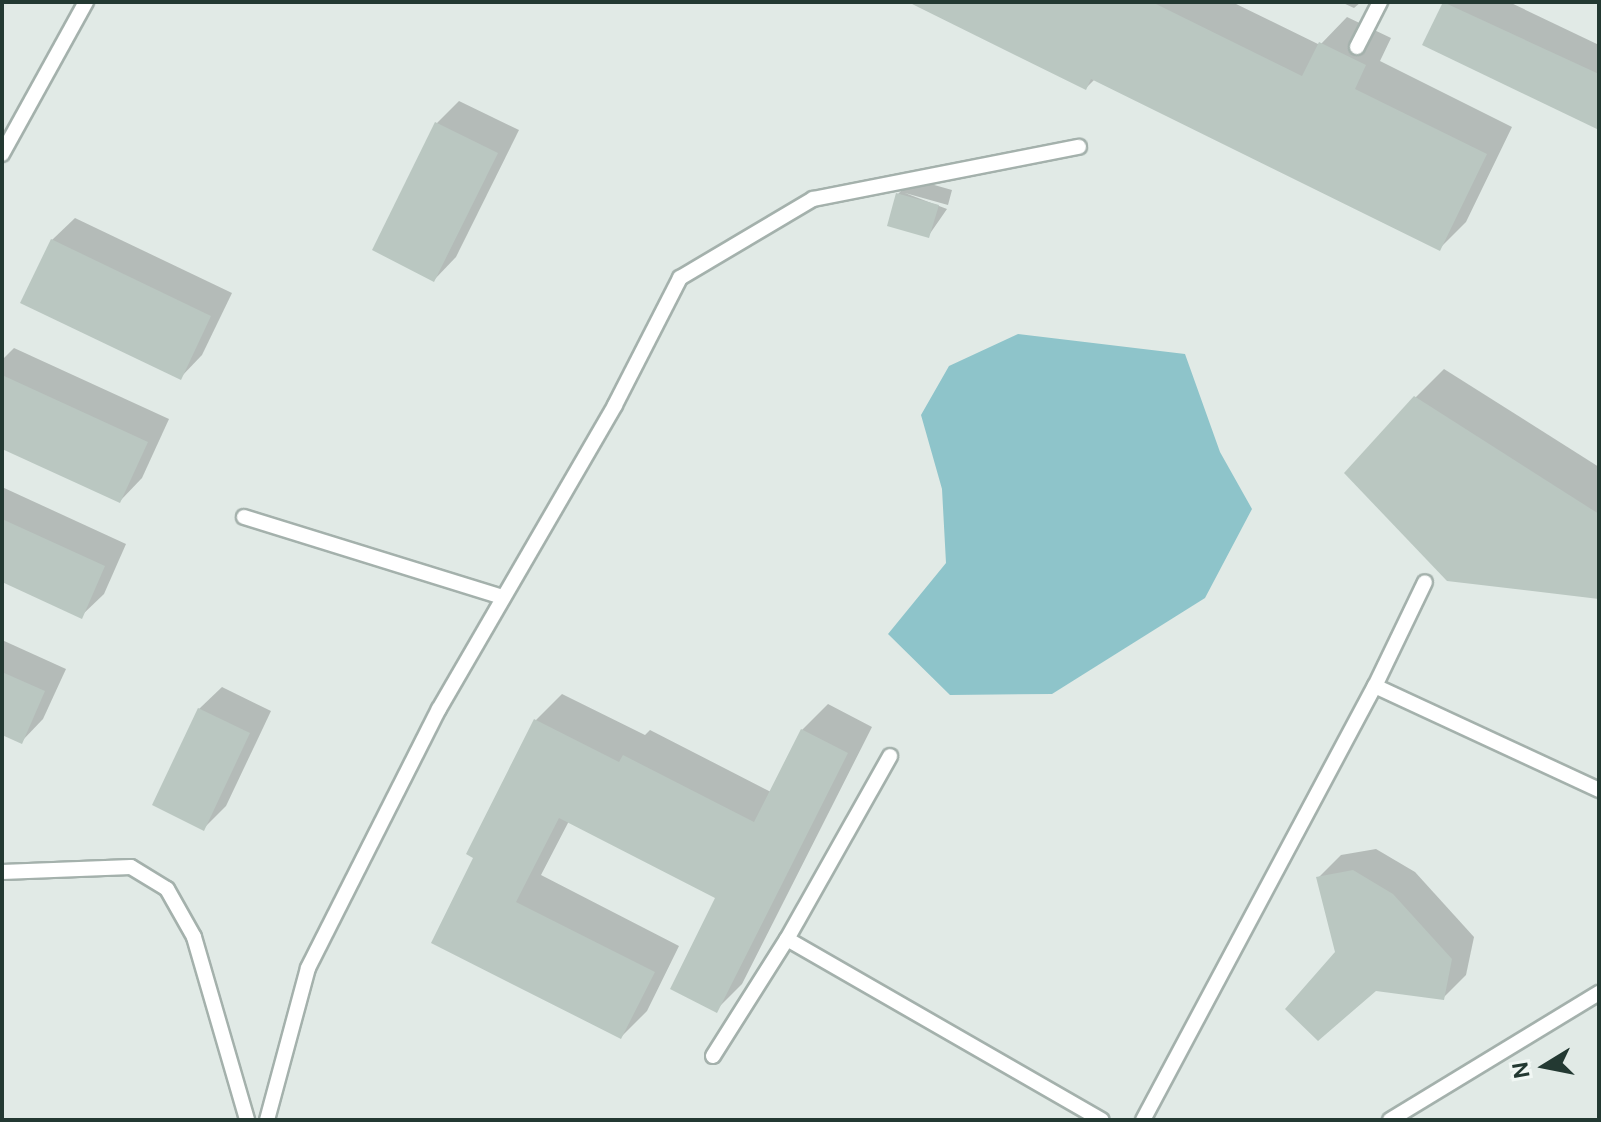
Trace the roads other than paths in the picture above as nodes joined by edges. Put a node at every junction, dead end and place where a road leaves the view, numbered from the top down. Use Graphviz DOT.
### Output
graph roads {
  1 [pos="86,2"];
  2 [pos="1380,2"];
  3 [pos="1357,47"];
  4 [pos="1079,147"];
  5 [pos="2,154"];
  6 [pos="244,517"];
  7 [pos="1425,582"];
  8 [pos="503,597"];
  9 [pos="1375,686"];
  10 [pos="890,756"];
  11 [pos="1599,790"];
  12 [pos="2,872"];
  13 [pos="787,939"];
  14 [pos="1599,993"];
  15 [pos="713,1056"];
  16 [pos="247,1120"];
  17 [pos="267,1120"];
  18 [pos="1102,1120"];
  19 [pos="1143,1120"];
  20 [pos="1390,1120"];
  1 -- 5 [label="lane"];
  2 -- 3 [label="lane"];
  4 -- 8 [label="lane"];
  6 -- 8 [label="lane"];
  7 -- 9 [label="lane"];
  8 -- 17 [label="lane"];
  9 -- 11 [label="lane"];
  9 -- 19 [label="lane"];
  10 -- 13 [label="lane"];
  12 -- 16 [label="lane"];
  13 -- 15 [label="lane"];
  13 -- 18 [label="lane"];
  14 -- 20 [label="lane"];
}
